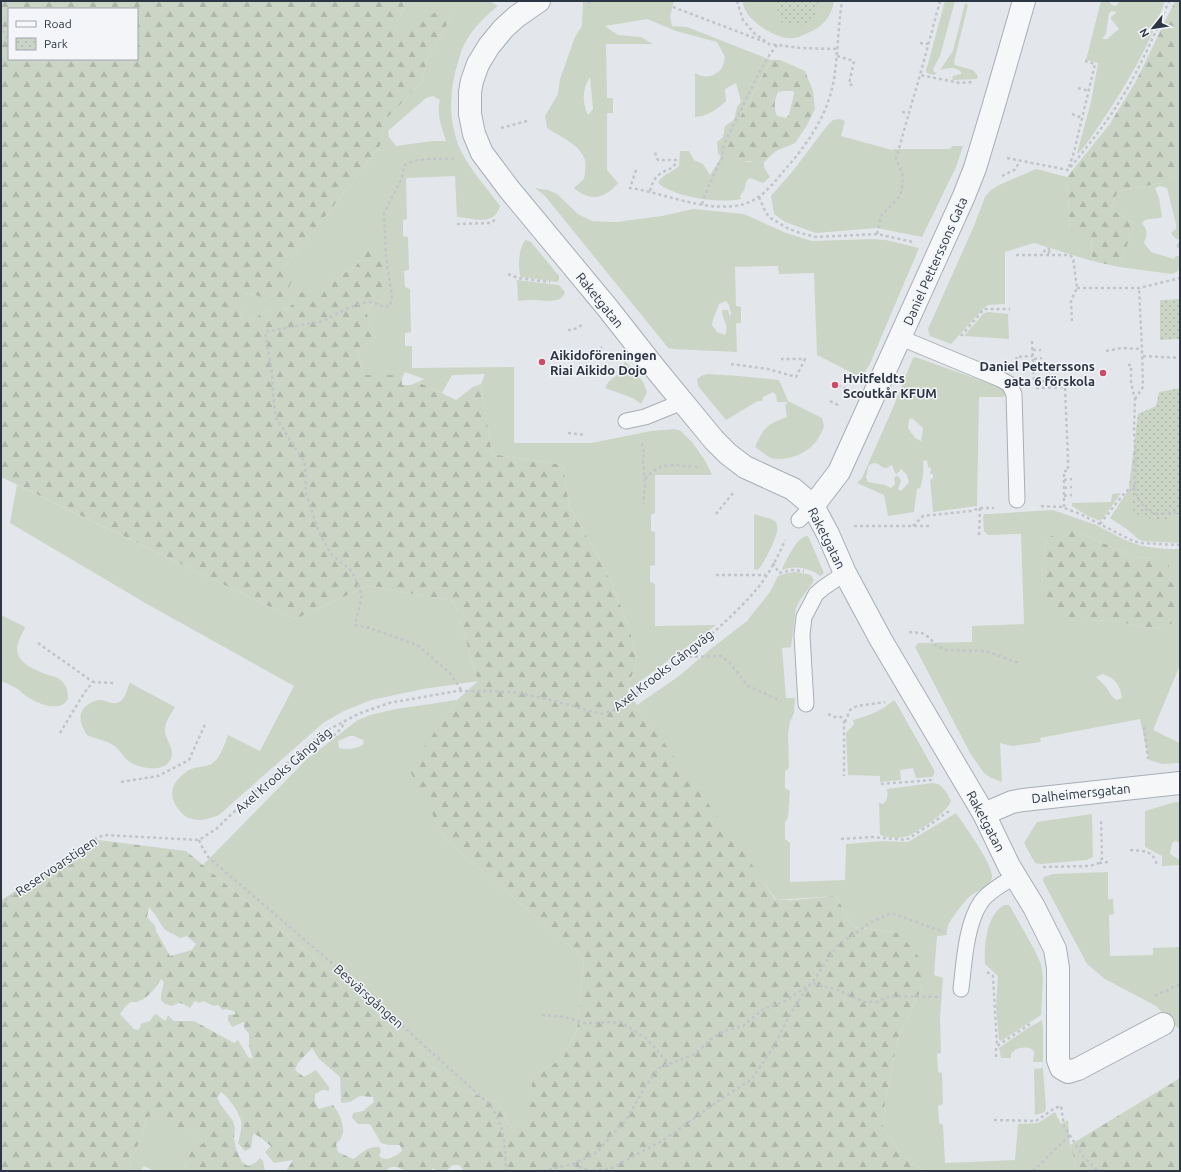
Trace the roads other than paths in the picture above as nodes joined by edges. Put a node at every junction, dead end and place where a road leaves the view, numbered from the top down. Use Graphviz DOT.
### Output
graph roads {
  1 [pos="539,1"];
  2 [pos="1024,1"];
  3 [pos="900,338"];
  4 [pos="682,402"];
  5 [pos="626,421"];
  6 [pos="1017,500"];
  7 [pos="806,513"];
  8 [pos="845,573"];
  9 [pos="806,704"];
  10 [pos="1180,783"];
  11 [pos="984,814"];
  12 [pos="1016,876"];
  13 [pos="961,989"];
  14 [pos="1163,1024"];
  1 -- 4 [label="street, Raketgatan"];
  2 -- 3 [label="street, Daniel Petterssons Gata"];
  3 -- 6 [label="lane"];
  3 -- 7 [label="street, Daniel Petterssons Gata"];
  4 -- 5 [label="lane"];
  4 -- 7 [label="street, Raketgatan"];
  7 -- 8 [label="street, Raketgatan"];
  8 -- 9 [label="lane"];
  8 -- 11 [label="street, Raketgatan"];
  10 -- 11 [label="street, Dalheimersgatan"];
  11 -- 12 [label="street, Raketgatan"];
  12 -- 13 [label="lane"];
  12 -- 14 [label="street, Raketgatan"];
}
